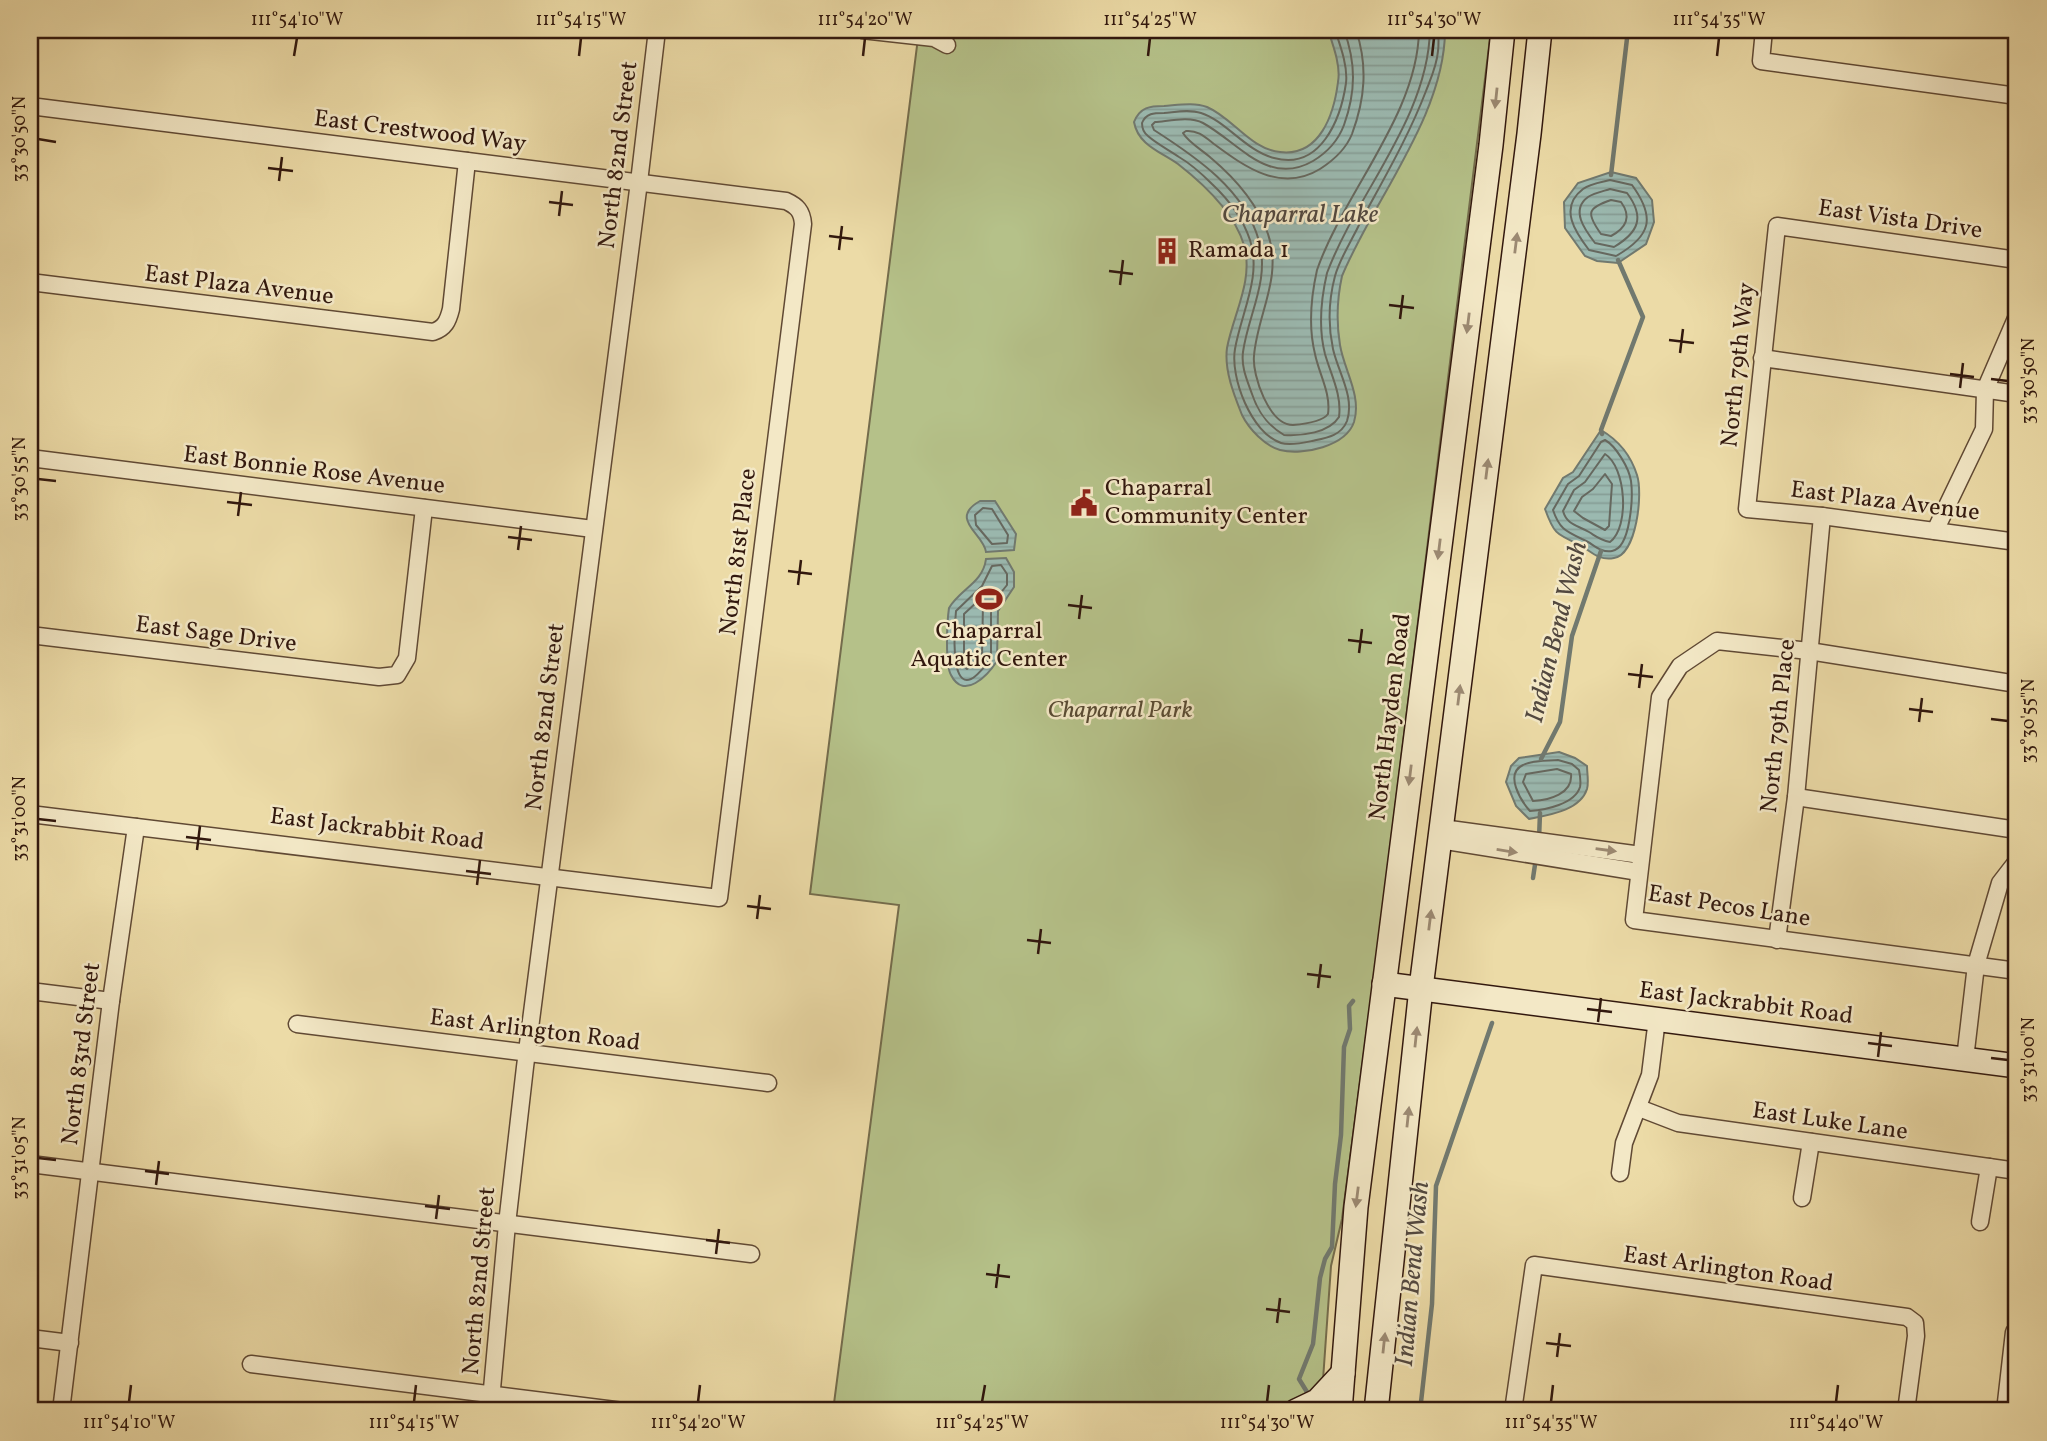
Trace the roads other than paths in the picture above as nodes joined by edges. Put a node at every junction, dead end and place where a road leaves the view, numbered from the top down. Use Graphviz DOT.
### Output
graph roads {
  1 [pos="657,30"];
  2 [pos="862,30"];
  3 [pos="1503,30"];
  4 [pos="1540,30"];
  5 [pos="1764,30"];
  6 [pos="947,45"];
  7 [pos="2017,96"];
  8 [pos="30,106"];
  9 [pos="467,160"];
  10 [pos="639,182"];
  11 [pos="800,211"];
  12 [pos="1777,226"];
  13 [pos="2017,260"];
  14 [pos="30,282"];
  15 [pos="2017,316"];
  16 [pos="1762,358"];
  17 [pos="1985,390"];
  18 [pos="2017,394"];
  19 [pos="30,458"];
  20 [pos="424,508"];
  21 [pos="1746,509"];
  22 [pos="1822,516"];
  23 [pos="593,529"];
  24 [pos="1935,531"];
  25 [pos="2017,542"];
  26 [pos="30,635"];
  27 [pos="1810,651"];
  28 [pos="2017,684"];
  29 [pos="1796,797"];
  30 [pos="30,814"];
  31 [pos="136,827"];
  32 [pos="2017,830"];
  33 [pos="1441,834"];
  34 [pos="1641,855"];
  35 [pos="2017,861"];
  36 [pos="1639,872"];
  37 [pos="549,877"];
  38 [pos="719,898"];
  39 [pos="1777,940"];
  40 [pos="1976,965"];
  41 [pos="2017,971"];
  42 [pos="1384,984"];
  43 [pos="1421,988"];
  44 [pos="30,991"];
  45 [pos="111,1001"];
  46 [pos="1657,1018"];
  47 [pos="297,1024"];
  48 [pos="527,1053"];
  49 [pos="1965,1059"];
  50 [pos="2017,1066"];
  51 [pos="768,1083"];
  52 [pos="1639,1108"];
  53 [pos="1811,1142"];
  54 [pos="30,1164"];
  55 [pos="1989,1167"];
  56 [pos="91,1171"];
  57 [pos="2017,1171"];
  58 [pos="1620,1173"];
  59 [pos="1802,1198"];
  60 [pos="1980,1222"];
  61 [pos="507,1224"];
  62 [pos="751,1254"];
  63 [pos="2014,1332"];
  64 [pos="30,1338"];
  65 [pos="69,1343"];
  66 [pos="251,1364"];
  67 [pos="1343,1373"];
  68 [pos="491,1403"];
  69 [pos="2009,1406"];
  70 [pos="61,1411"];
  71 [pos="623,1411"];
  72 [pos="1296,1411"];
  73 [pos="1340,1411"];
  74 [pos="1376,1411"];
  75 [pos="1513,1411"];
  76 [pos="1906,1411"];
  1 -- 10 [label="street, North 82nd Street"];
  2 -- 6 [label="street"];
  3 -- 42 [label="main road, North Hayden Road, one-way"];
  33 -- 4 [label="main road, one-way"];
  5 -- 7 [label="street"];
  8 -- 9 [label="street, East Crestwood Way"];
  9 -- 10 [label="street, East Crestwood Way"];
  9 -- 14 [label="street, East Plaza Avenue"];
  10 -- 11 [label="street, East Crestwood Way"];
  10 -- 23 [label="street, North 82nd Street"];
  11 -- 38 [label="street, North 81st Place"];
  12 -- 13 [label="street, East Vista Drive"];
  12 -- 16 [label="street, North 79th Way"];
  15 -- 17 [label="street"];
  16 -- 17 [label="street"];
  16 -- 21 [label="street, North 79th Way"];
  17 -- 18 [label="street"];
  17 -- 24 [label="street"];
  19 -- 20 [label="street, East Bonnie Rose Avenue"];
  20 -- 23 [label="street, East Bonnie Rose Avenue"];
  20 -- 26 [label="street, East Sage Drive"];
  21 -- 22 [label="street, East Plaza Avenue"];
  22 -- 24 [label="street, East Plaza Avenue"];
  22 -- 27 [label="street, North 79th Place"];
  23 -- 37 [label="street, North 82nd Street"];
  24 -- 25 [label="street, East Plaza Avenue"];
  27 -- 28 [label="street"];
  27 -- 29 [label="street, North 79th Place"];
  27 -- 34 [label="street"];
  29 -- 32 [label="street"];
  29 -- 39 [label="street, North 79th Place"];
  30 -- 31 [label="street, East Jackrabbit Road"];
  31 -- 37 [label="street, East Jackrabbit Road"];
  31 -- 45 [label="street, North 83rd Street"];
  33 -- 34 [label="street, East Pecos Lane, one-way"];
  33 -- 36 [label="street, East Pecos Lane, one-way"];
  43 -- 33 [label="main road, one-way"];
  34 -- 36 [label="street"];
  35 -- 40 [label="street"];
  36 -- 39 [label="street, East Pecos Lane"];
  37 -- 38 [label="street, East Jackrabbit Road"];
  37 -- 48 [label="street, North 82nd Street"];
  39 -- 40 [label="street, East Pecos Lane"];
  40 -- 41 [label="street, East Pecos Lane"];
  40 -- 49 [label="street"];
  42 -- 43 [label="main road, East Jackrabbit Road"];
  42 -- 67 [label="main road, North Hayden Road, one-way"];
  43 -- 46 [label="main road, East Jackrabbit Road"];
  74 -- 43 [label="main road, one-way"];
  44 -- 45 [label="street"];
  45 -- 56 [label="street, North 83rd Street"];
  46 -- 49 [label="main road, East Jackrabbit Road"];
  46 -- 52 [label="street"];
  47 -- 48 [label="street, East Arlington Road"];
  48 -- 51 [label="street, East Arlington Road"];
  48 -- 61 [label="street, North 82nd Street"];
  49 -- 50 [label="main road, East Jackrabbit Road"];
  52 -- 53 [label="street, East Luke Lane"];
  52 -- 58 [label="street"];
  53 -- 55 [label="street, East Luke Lane"];
  53 -- 59 [label="street"];
  54 -- 56 [label="street"];
  55 -- 57 [label="street, East Luke Lane"];
  55 -- 60 [label="street"];
  56 -- 61 [label="street"];
  56 -- 65 [label="street, North 83rd Street"];
  61 -- 62 [label="street"];
  61 -- 68 [label="street, North 82nd Street"];
  63 -- 69 [label="street"];
  64 -- 65 [label="street"];
  65 -- 70 [label="street, North 83rd Street"];
  66 -- 68 [label="street"];
  67 -- 72 [label="main road"];
  67 -- 73 [label="main road, North Hayden Road"];
  68 -- 71 [label="street"];
  75 -- 76 [label="street, East Arlington Road"];
}
